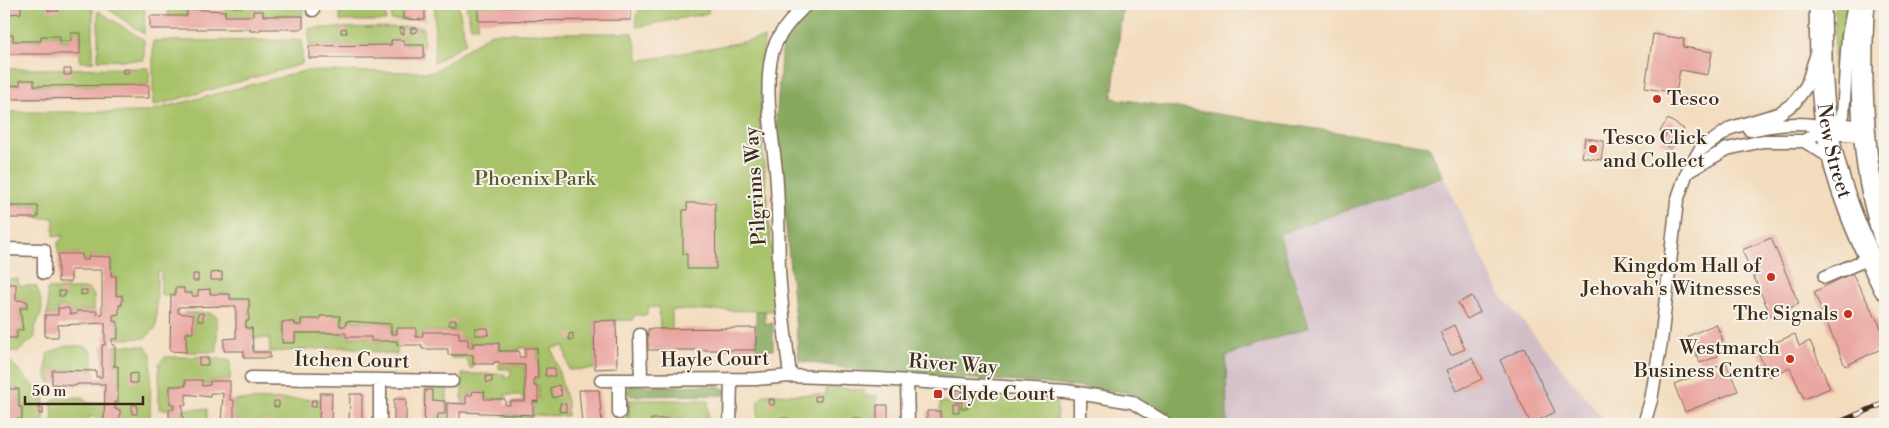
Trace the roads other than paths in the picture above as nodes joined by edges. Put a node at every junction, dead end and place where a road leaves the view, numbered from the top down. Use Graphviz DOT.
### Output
graph roads {
  1 [pos="807,4"];
  2 [pos="1820,4"];
  3 [pos="1854,4"];
  4 [pos="1864,4"];
  5 [pos="1820,35"];
  6 [pos="1826,128"];
  7 [pos="1864,131"];
  8 [pos="1718,138"];
  9 [pos="1804,141"];
  10 [pos="1835,160"];
  11 [pos="1687,172"];
  12 [pos="1885,240"];
  13 [pos="4,249"];
  14 [pos="1870,258"];
  15 [pos="44,273"];
  16 [pos="1825,277"];
  17 [pos="1885,289"];
  18 [pos="640,335"];
  19 [pos="790,376"];
  20 [pos="251,378"];
  21 [pos="730,379"];
  22 [pos="380,380"];
  23 [pos="601,380"];
  24 [pos="619,380"];
  25 [pos="641,380"];
  26 [pos="452,381"];
  27 [pos="907,381"];
  28 [pos="1080,394"];
  29 [pos="619,413"];
  30 [pos="380,424"];
  31 [pos="730,424"];
  32 [pos="908,424"];
  33 [pos="1080,424"];
  34 [pos="1167,424"];
  35 [pos="1644,424"];
  1 -- 19 [label="street, Pilgrims Way"];
  2 -- 5 [label="main road, New Street"];
  3 -- 6 [label="street"];
  4 -- 7 [label="main road, New Street"];
  5 -- 6 [label="main road, New Street"];
  5 -- 8 [label="street"];
  6 -- 7 [label="main road"];
  6 -- 8 [label="street"];
  6 -- 9 [label="street"];
  6 -- 10 [label="main road, New Street"];
  7 -- 12 [label="main road, New Street"];
  8 -- 11 [label="street"];
  9 -- 10 [label="street"];
  9 -- 11 [label="street"];
  10 -- 14 [label="main road, New Street"];
  11 -- 35 [label="street"];
  13 -- 15 [label="street"];
  14 -- 16 [label="street"];
  14 -- 17 [label="main road, New Street"];
  18 -- 25 [label="street, Hayle Court"];
  19 -- 21 [label="street, Hayle Court"];
  19 -- 27 [label="street, River Way"];
  20 -- 22 [label="street, Itchen Court"];
  21 -- 25 [label="street, Hayle Court"];
  21 -- 31 [label="street"];
  22 -- 26 [label="street, Itchen Court"];
  22 -- 30 [label="street"];
  23 -- 24 [label="street, Hayle Court"];
  24 -- 25 [label="street, Hayle Court"];
  24 -- 29 [label="street"];
  27 -- 28 [label="street, River Way"];
  27 -- 32 [label="street"];
  28 -- 33 [label="street"];
  28 -- 34 [label="street, River Way"];
}
